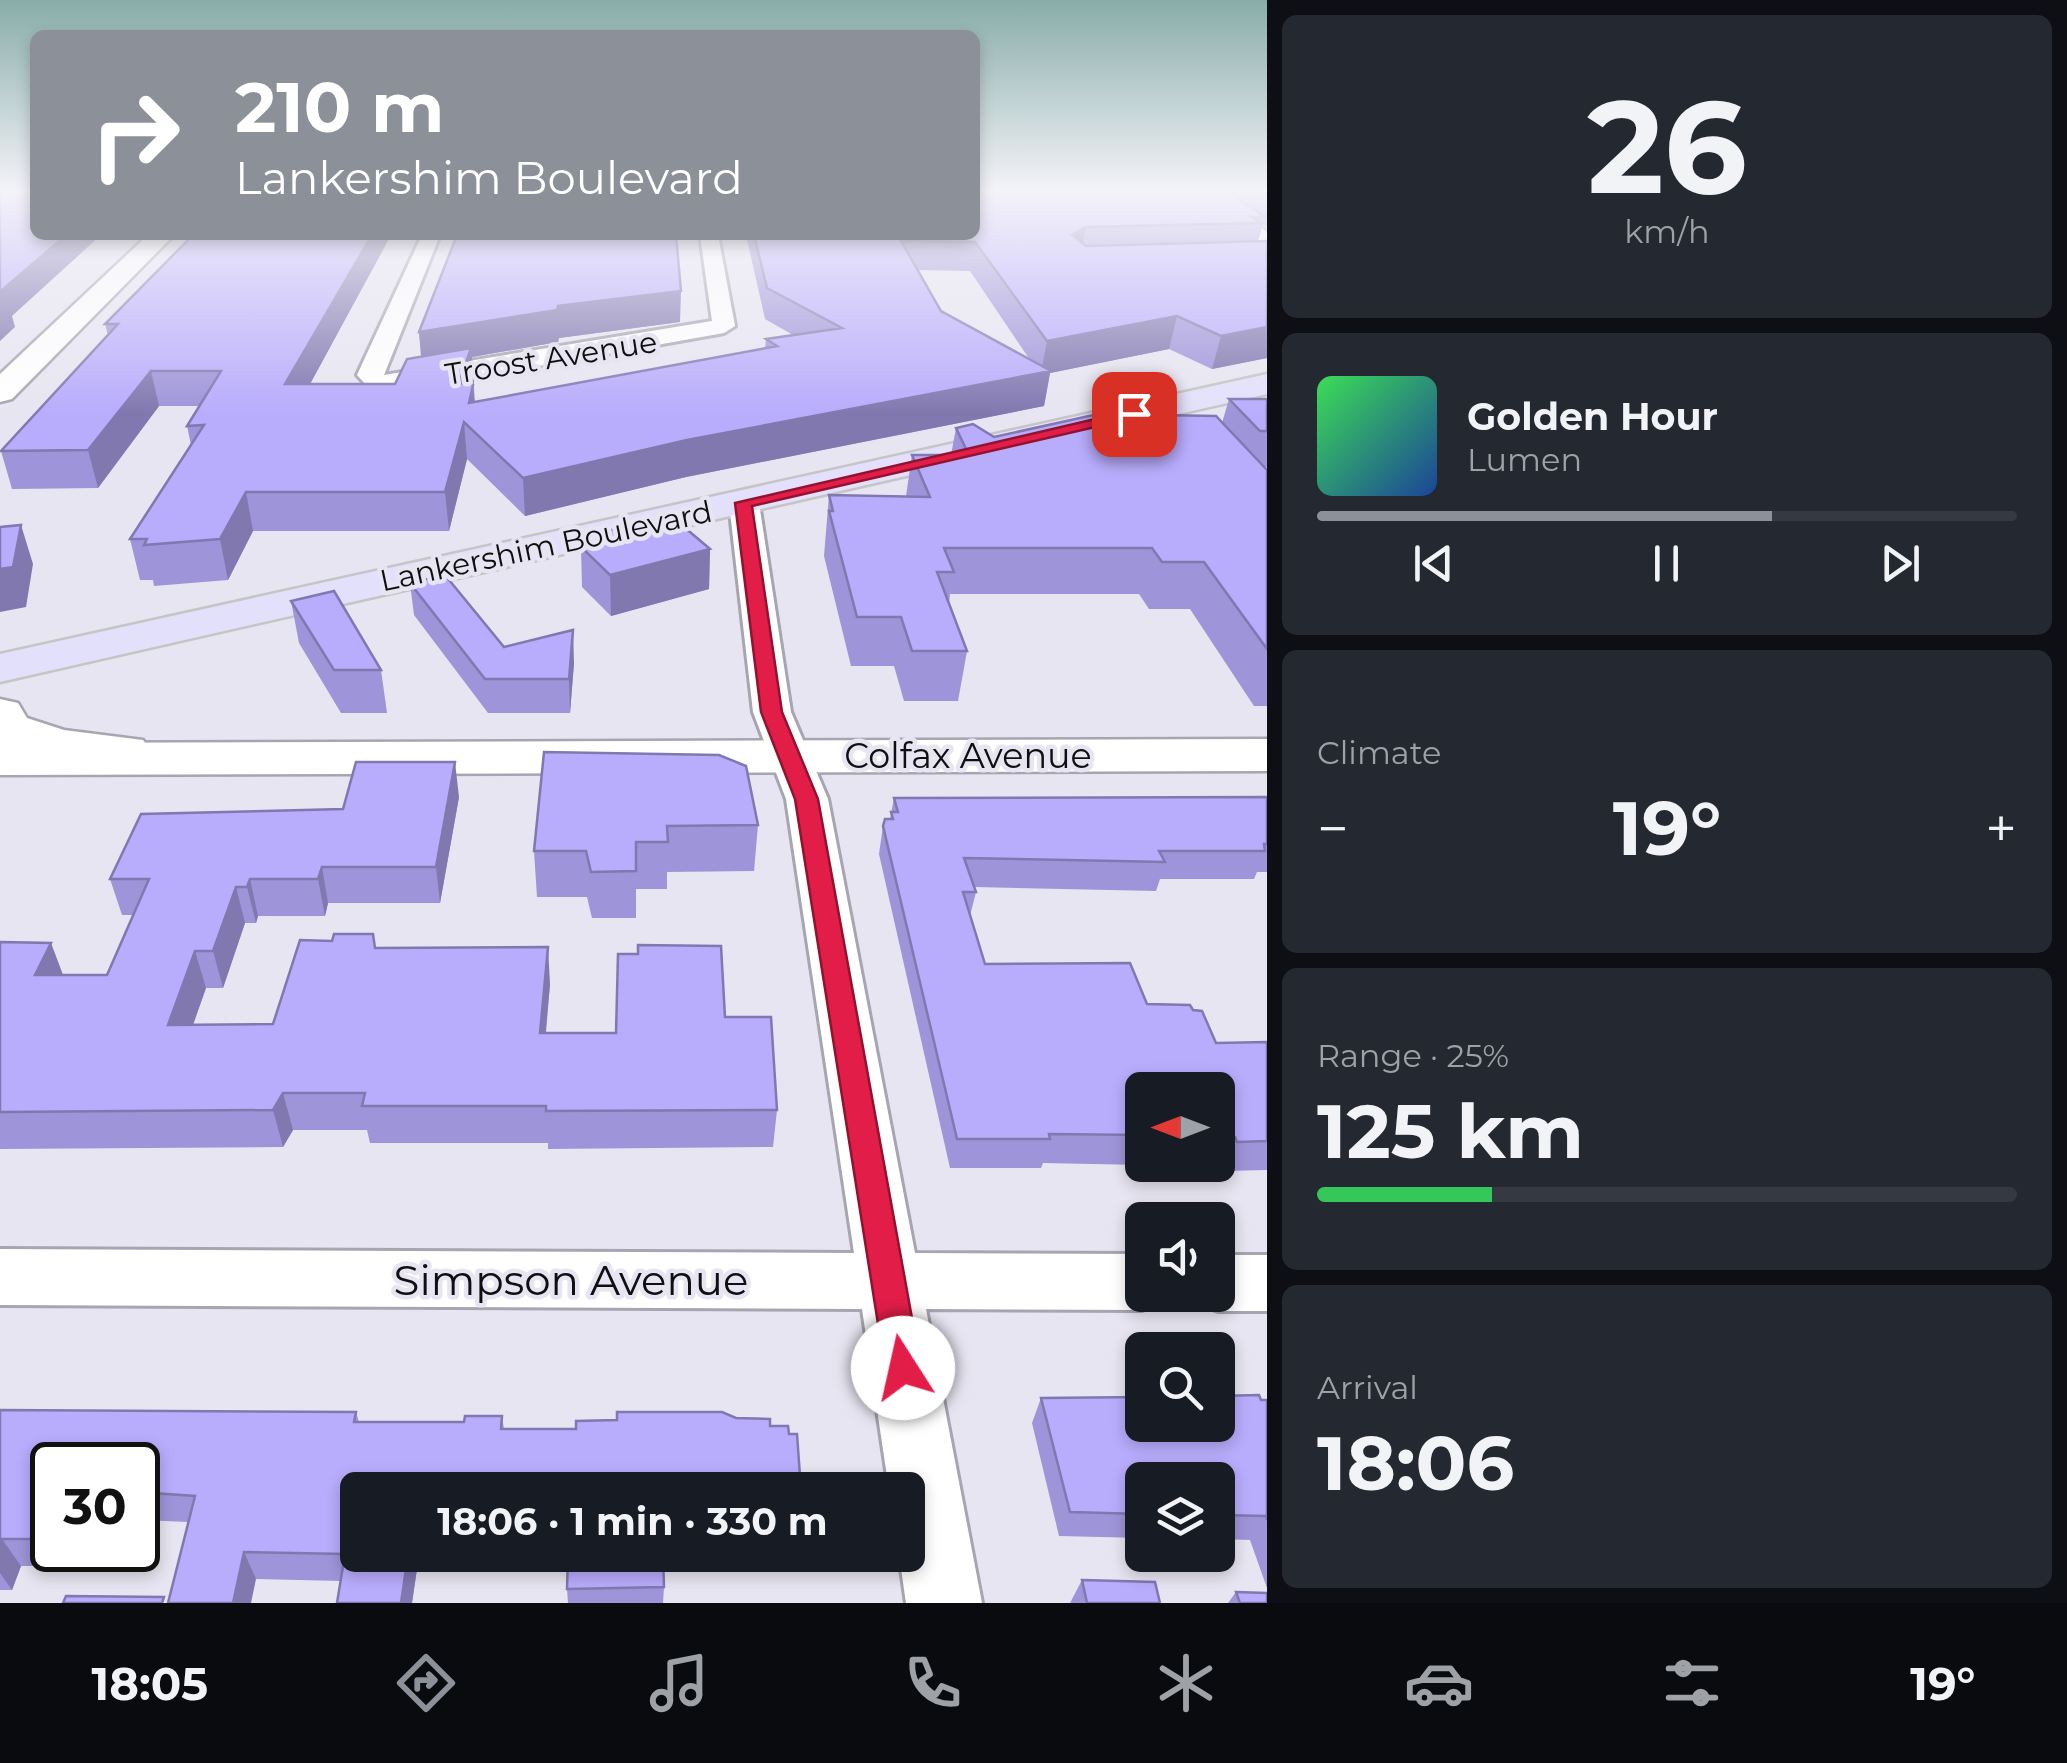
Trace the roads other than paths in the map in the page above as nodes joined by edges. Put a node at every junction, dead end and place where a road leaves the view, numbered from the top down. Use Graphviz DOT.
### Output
graph roads {
  1 [pos="132,264"];
  2 [pos="418,264"];
  3 [pos="714,264"];
  4 [pos="1267,384"];
  5 [pos="0,392"];
  6 [pos="744,503"];
  7 [pos="0,668"];
  8 [pos="0,714"];
  9 [pos="790,755"];
  10 [pos="1267,755"];
  11 [pos="188,757"];
  12 [pos="0,760"];
  13 [pos="0,1277"];
  14 [pos="888,1282"];
  15 [pos="1125,1282"];
  16 [pos="1235,1283"];
  17 [pos="1267,1283"];
  18 [pos="944,1603"];
  1 -- 5 [label="main road"];
  2 -- 3 [label="street, Troost Avenue"];
  4 -- 6 [label="main road, Lankershim Boulevard"];
  6 -- 7 [label="main road, Lankershim Boulevard"];
  6 -- 9 [label="street"];
  8 -- 11 [label="main road, Colfax Avenue"];
  9 -- 10 [label="main road, Colfax Avenue"];
  9 -- 11 [label="main road, Colfax Avenue"];
  9 -- 14 [label="street"];
  11 -- 12 [label="main road, Colfax Avenue"];
  13 -- 14 [label="street, Simpson Avenue"];
  14 -- 15 [label="street, Simpson Avenue"];
  14 -- 18 [label="street"];
  16 -- 17 [label="street"];
}
